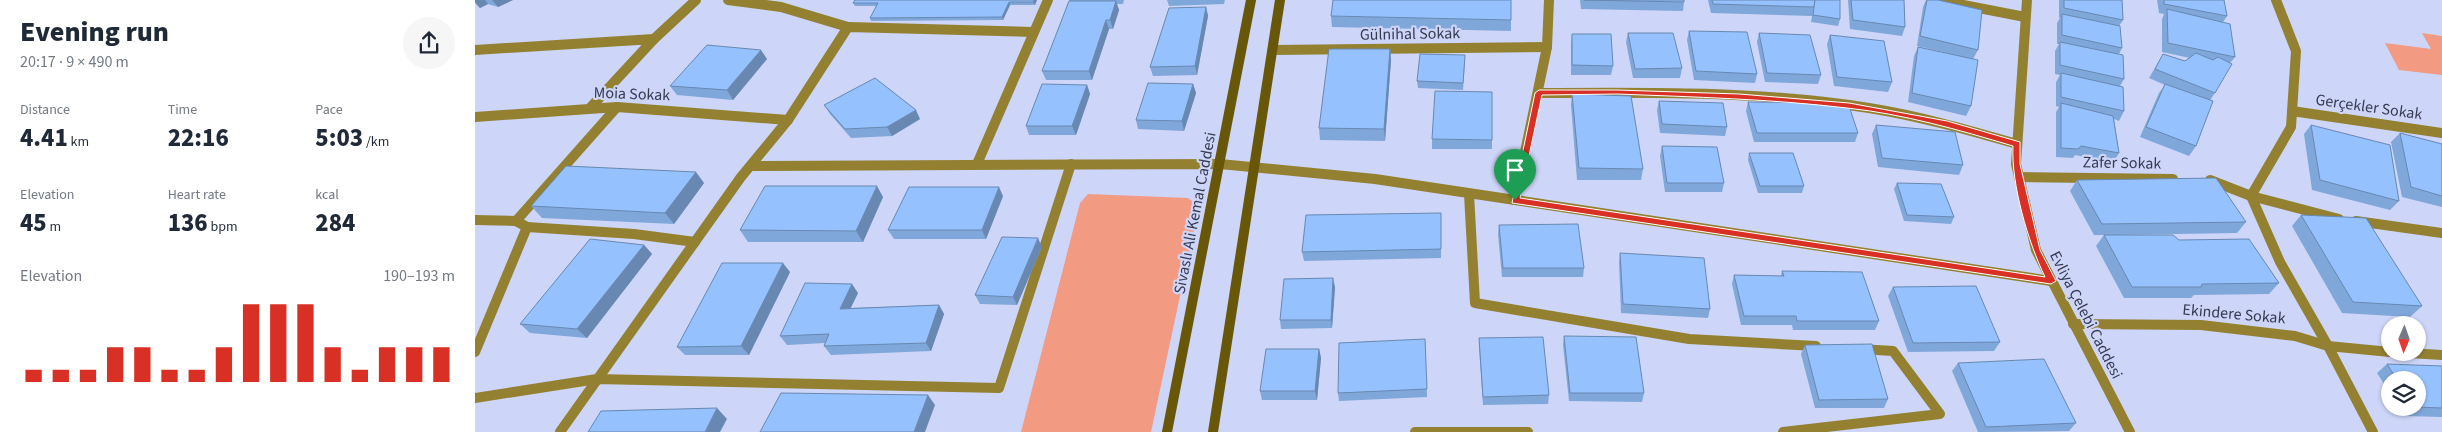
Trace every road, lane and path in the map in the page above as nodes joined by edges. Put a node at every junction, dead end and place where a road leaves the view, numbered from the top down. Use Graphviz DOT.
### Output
graph roads {
  1 [pos="696,0"];
  2 [pos="728,0"];
  3 [pos="1048,0"];
  4 [pos="1251,0"];
  5 [pos="1280,0"];
  6 [pos="1549,0"];
  7 [pos="1938,0"];
  8 [pos="2027,0"];
  9 [pos="2276,0"];
  10 [pos="2025,17"];
  11 [pos="848,27"];
  12 [pos="1033,32"];
  13 [pos="654,39"];
  14 [pos="1547,47"];
  15 [pos="475,50"];
  16 [pos="1273,50"];
  17 [pos="1539,93"];
  18 [pos="591,107"];
  19 [pos="617,107"];
  20 [pos="2292,111"];
  21 [pos="475,117"];
  22 [pos="789,120"];
  23 [pos="2442,133"];
  24 [pos="2017,144"];
  25 [pos="977,164"];
  26 [pos="1071,164"];
  27 [pos="1220,164"];
  28 [pos="751,166"];
  29 [pos="1254,166"];
  30 [pos="2019,177"];
  31 [pos="2183,179"];
  32 [pos="2201,180"];
  33 [pos="1469,194"];
  34 [pos="2251,196"];
  35 [pos="1515,200"];
  36 [pos="475,220"];
  37 [pos="516,221"];
  38 [pos="527,227"];
  39 [pos="2442,233"];
  40 [pos="695,242"];
  41 [pos="2051,281"];
  42 [pos="2073,324"];
  43 [pos="2328,346"];
  44 [pos="1825,347"];
  45 [pos="1845,348"];
  46 [pos="2381,351"];
  47 [pos="475,352"];
  48 [pos="2426,354"];
  49 [pos="2442,355"];
  50 [pos="597,379"];
  51 [pos="475,398"];
  52 [pos="1839,429"];
  53 [pos="560,432"];
  54 [pos="1167,432"];
  55 [pos="1213,432"];
  56 [pos="1415,432"];
  57 [pos="1445,432"];
  58 [pos="1528,432"];
  59 [pos="1783,432"];
  60 [pos="2130,432"];
  61 [pos="2373,432"];
  1 -- 13 [label="street"];
  2 -- 11 [label="street"];
  3 -- 12 [label="street"];
  4 -- 27 [label="main road, Sivaslı Ali Kemal Caddesi"];
  5 -- 16 [label="main road"];
  6 -- 14 [label="street"];
  7 -- 10 [label="street"];
  8 -- 10 [label="street, Evliya Çelebi Caddesi"];
  9 -- 20 [label="street"];
  10 -- 24 [label="street, Evliya Çelebi Caddesi"];
  11 -- 12 [label="street"];
  11 -- 22 [label="street"];
  12 -- 25 [label="street"];
  13 -- 15 [label="street"];
  13 -- 18 [label="street"];
  14 -- 16 [label="street, Gülnihal Sokak"];
  14 -- 17 [label="street"];
  16 -- 29 [label="main road"];
  17 -- 24 [label="street"];
  17 -- 35 [label="street"];
  18 -- 19 [label="street, Moia Sokak"];
  18 -- 21 [label="street, Moia Sokak"];
  19 -- 22 [label="street, Moia Sokak"];
  19 -- 37 [label="street"];
  20 -- 23 [label="street, Gerçekler Sokak"];
  20 -- 34 [label="street"];
  22 -- 28 [label="street"];
  24 -- 30 [label="street, Evliya Çelebi Caddesi"];
  25 -- 26 [label="street"];
  25 -- 28 [label="street"];
  26 -- 27 [label="street"];
  26 -- 50 [label="street"];
  27 -- 29 [label="street"];
  27 -- 54 [label="main road, Sivaslı Ali Kemal Caddesi"];
  28 -- 40 [label="street"];
  29 -- 33 [label="street"];
  29 -- 55 [label="main road"];
  30 -- 31 [label="street, Zafer Sokak"];
  30 -- 41 [label="street, Evliya Çelebi Caddesi"];
  32 -- 34 [label="street"];
  33 -- 35 [label="street"];
  33 -- 44 [label="street"];
  34 -- 39 [label="street"];
  34 -- 43 [label="street"];
  35 -- 41 [label="street"];
  36 -- 37 [label="street"];
  37 -- 38 [label="street"];
  38 -- 40 [label="street"];
  38 -- 47 [label="street"];
  40 -- 50 [label="street"];
  41 -- 42 [label="street, Evliya Çelebi Caddesi"];
  42 -- 43 [label="street, Ekindere Sokak"];
  42 -- 60 [label="street, Evliya Çelebi Caddesi"];
  43 -- 46 [label="street, Ekindere Sokak"];
  43 -- 61 [label="street"];
  45 -- 52 [label="street"];
  48 -- 49 [label="street, Ekindere Sokak"];
  50 -- 51 [label="street"];
  50 -- 53 [label="street"];
  52 -- 59 [label="street"];
  56 -- 57 [label="street"];
  57 -- 58 [label="street"];
}
